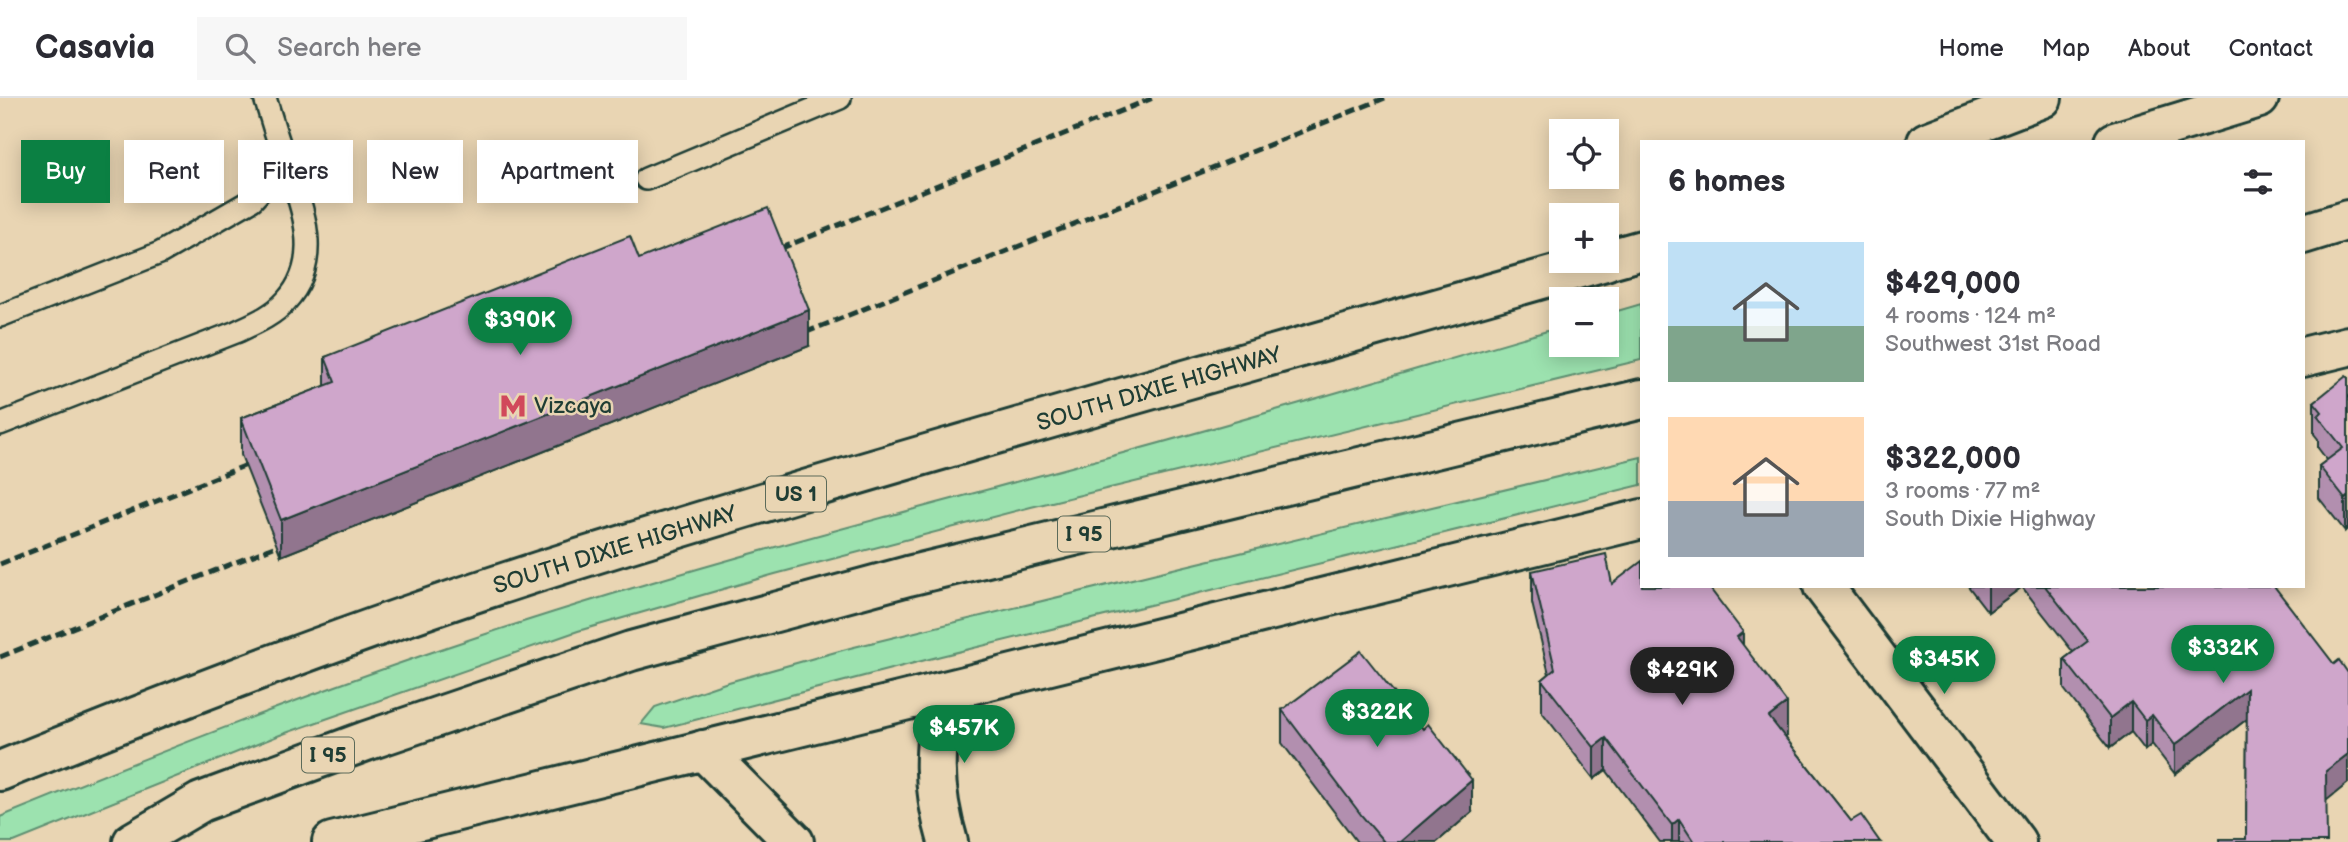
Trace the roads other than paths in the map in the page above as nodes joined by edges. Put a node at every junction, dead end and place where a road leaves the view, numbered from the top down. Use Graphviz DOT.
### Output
graph roads {
  1 [pos="265,98"];
  2 [pos="840,98"];
  3 [pos="2042,98"];
  4 [pos="2259,98"];
  5 [pos="279,140"];
  6 [pos="1932,140"];
  7 [pos="2122,140"];
  8 [pos="646,179"];
  9 [pos="247,203"];
  10 [pos="301,203"];
  11 [pos="2348,220"];
  12 [pos="2305,233"];
  13 [pos="1640,251"];
  14 [pos="1619,257"];
  15 [pos="1564,273"];
  16 [pos="0,316"];
  17 [pos="2348,346"];
  18 [pos="2305,356"];
  19 [pos="1640,399"];
  20 [pos="0,424"];
  21 [pos="1640,519"];
  22 [pos="1826,588"];
  23 [pos="943,692"];
  24 [pos="703,750"];
  25 [pos="0,771"];
  26 [pos="133,842"];
  27 [pos="332,842"];
  28 [pos="794,842"];
  29 [pos="948,842"];
  30 [pos="2016,842"];
  1 -- 5 [label="lane"];
  2 -- 8 [label="lane"];
  3 -- 6 [label="main road"];
  4 -- 7 [label="main road"];
  9 -- 16 [label="lane"];
  10 -- 20 [label="lane"];
  11 -- 12 [label="main road"];
  13 -- 14 [label="main road, SOUTH DIXIE HIGHWAY / US 1"];
  15 -- 25 [label="main road, SOUTH DIXIE HIGHWAY / US 1"];
  17 -- 18 [label="main road"];
  19 -- 26 [label="main road, I 95"];
  21 -- 23 [label="main road"];
  22 -- 30 [label="main road"];
  23 -- 24 [label="main road"];
  23 -- 29 [label="main road"];
  24 -- 27 [label="main road"];
  24 -- 28 [label="main road"];
}
